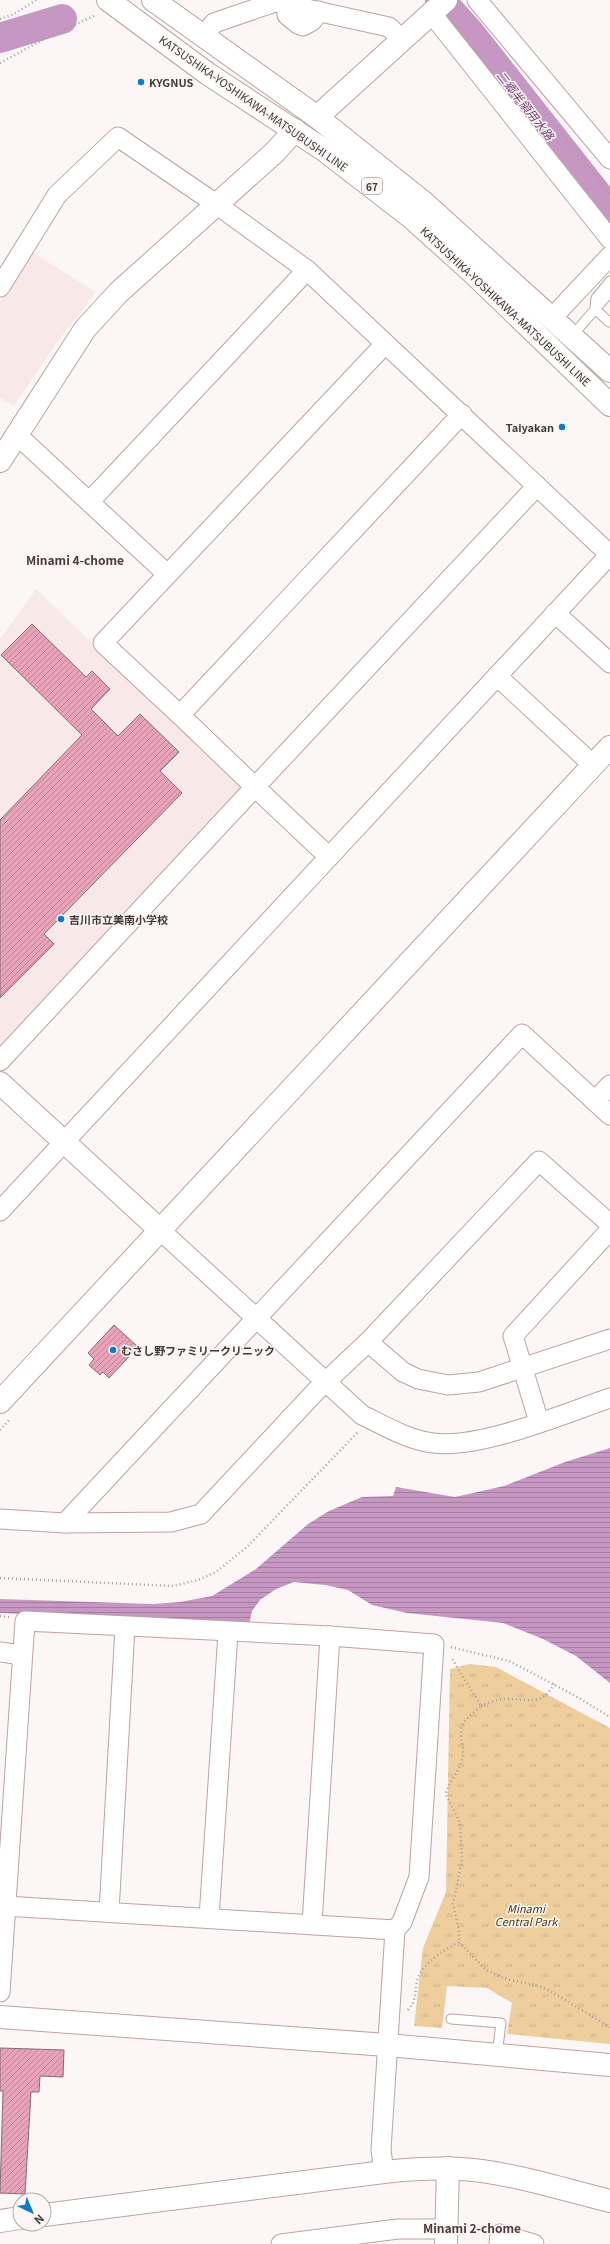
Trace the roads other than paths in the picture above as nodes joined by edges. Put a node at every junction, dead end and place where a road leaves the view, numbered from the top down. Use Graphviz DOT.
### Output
graph roads {
  1 [pos="153,0"];
  2 [pos="477,0"];
  3 [pos="111,2"];
  4 [pos="439,7"];
  5 [pos="204,36"];
  6 [pos="402,40"];
  7 [pos="317,117"];
  8 [pos="295,130"];
  9 [pos="610,159"];
  10 [pos="216,204"];
  11 [pos="610,239"];
  12 [pos="610,256"];
  13 [pos="307,270"];
  14 [pos="610,281"];
  15 [pos="0,287"];
  16 [pos="610,292"];
  17 [pos="595,309"];
  18 [pos="552,319"];
  19 [pos="609,322"];
  20 [pos="572,337"];
  21 [pos="385,344"];
  22 [pos="610,371"];
  23 [pos="610,405"];
  24 [pos="462,414"];
  25 [pos="16,434"];
  26 [pos="0,461"];
  27 [pos="537,486"];
  28 [pos="90,501"];
  29 [pos="167,574"];
  30 [pos="555,613"];
  31 [pos="610,663"];
  32 [pos="497,676"];
  33 [pos="180,715"];
  34 [pos="610,747"];
  35 [pos="592,765"];
  36 [pos="255,787"];
  37 [pos="329,857"];
  38 [pos="0,1061"];
  39 [pos="0,1083"];
  40 [pos="610,1085"];
  41 [pos="595,1101"];
  42 [pos="610,1115"];
  43 [pos="65,1141"];
  44 [pos="0,1211"];
  45 [pos="610,1224"];
  46 [pos="160,1230"];
  47 [pos="610,1230"];
  48 [pos="256,1319"];
  49 [pos="610,1340"];
  50 [pos="368,1342"];
  51 [pos="523,1368"];
  52 [pos="325,1383"];
  53 [pos="610,1398"];
  54 [pos="0,1402"];
  55 [pos="539,1422"];
  56 [pos="0,1519"];
  57 [pos="65,1523"];
  58 [pos="125,1626"];
  59 [pos="228,1633"];
  60 [pos="330,1636"];
  61 [pos="0,1652"];
  62 [pos="22,1655"];
  63 [pos="5,1906"];
  64 [pos="109,1912"];
  65 [pos="209,1918"];
  66 [pos="312,1924"];
  67 [pos="395,1930"];
  68 [pos="0,1992"];
  69 [pos="0,2017"];
  70 [pos="451,2019"];
  71 [pos="387,2045"];
  72 [pos="497,2054"];
  73 [pos="610,2065"];
  74 [pos="448,2168"];
  75 [pos="384,2172"];
  76 [pos="610,2201"];
  77 [pos="52,2214"];
  78 [pos="12,2219"];
  79 [pos="0,2221"];
  80 [pos="398,2236"];
  81 [pos="447,2237"];
  82 [pos="315,2242"];
  83 [pos="280,2244"];
  84 [pos="499,2244"];
  85 [pos="534,2244"];
  1 -- 5 [label="street, KATSUSHIKA-YOSHIKAWA-MATSUBUSHI LINE / 67"];
  2 -- 9 [label="street"];
  3 -- 8 [label="street, KATSUSHIKA-YOSHIKAWA-MATSUBUSHI LINE / 67"];
  4 -- 6 [label="street"];
  4 -- 11 [label="street"];
  5 -- 6 [label="street"];
  5 -- 7 [label="street, KATSUSHIKA-YOSHIKAWA-MATSUBUSHI LINE / 67"];
  6 -- 7 [label="street"];
  7 -- 18 [label="street, KATSUSHIKA-YOSHIKAWA-MATSUBUSHI LINE / 67"];
  8 -- 10 [label="street"];
  8 -- 23 [label="street, KATSUSHIKA-YOSHIKAWA-MATSUBUSHI LINE / 67"];
  10 -- 13 [label="street"];
  10 -- 15 [label="street"];
  10 -- 25 [label="street"];
  12 -- 18 [label="street"];
  13 -- 21 [label="street"];
  13 -- 28 [label="street"];
  14 -- 17 [label="lane"];
  16 -- 17 [label="lane"];
  17 -- 19 [label="lane"];
  17 -- 20 [label="lane"];
  18 -- 20 [label="street, KATSUSHIKA-YOSHIKAWA-MATSUBUSHI LINE / 67"];
  20 -- 22 [label="street, KATSUSHIKA-YOSHIKAWA-MATSUBUSHI LINE / 67"];
  21 -- 24 [label="street"];
  21 -- 29 [label="street"];
  24 -- 27 [label="street"];
  24 -- 33 [label="street"];
  25 -- 26 [label="street"];
  25 -- 28 [label="street"];
  27 -- 30 [label="street"];
  27 -- 36 [label="street"];
  28 -- 29 [label="street"];
  29 -- 33 [label="street"];
  30 -- 31 [label="street"];
  30 -- 32 [label="street"];
  32 -- 35 [label="street"];
  32 -- 37 [label="street"];
  33 -- 36 [label="street"];
  34 -- 35 [label="street"];
  35 -- 46 [label="street"];
  36 -- 37 [label="street"];
  36 -- 38 [label="street"];
  37 -- 43 [label="street"];
  39 -- 43 [label="street"];
  40 -- 41 [label="street"];
  41 -- 42 [label="street"];
  41 -- 48 [label="street"];
  43 -- 44 [label="street"];
  43 -- 46 [label="street"];
  45 -- 50 [label="street"];
  46 -- 48 [label="street"];
  46 -- 54 [label="street"];
  47 -- 51 [label="street"];
  48 -- 52 [label="street"];
  48 -- 57 [label="street"];
  49 -- 51 [label="street"];
  50 -- 51 [label="street"];
  50 -- 52 [label="street"];
  51 -- 55 [label="street"];
  52 -- 55 [label="street"];
  52 -- 57 [label="street"];
  53 -- 55 [label="street"];
  56 -- 57 [label="street"];
  58 -- 59 [label="street"];
  58 -- 62 [label="street"];
  58 -- 64 [label="street"];
  59 -- 60 [label="street"];
  59 -- 65 [label="street"];
  60 -- 66 [label="street"];
  60 -- 67 [label="street"];
  61 -- 62 [label="street"];
  62 -- 63 [label="street"];
  63 -- 64 [label="street"];
  63 -- 68 [label="street"];
  64 -- 65 [label="street"];
  65 -- 66 [label="street"];
  66 -- 67 [label="street"];
  67 -- 71 [label="street"];
  69 -- 71 [label="street"];
  70 -- 72 [label="lane"];
  71 -- 72 [label="street"];
  71 -- 75 [label="street"];
  72 -- 73 [label="street"];
  74 -- 75 [label="street"];
  74 -- 76 [label="street"];
  74 -- 81 [label="street"];
  75 -- 77 [label="street"];
  78 -- 79 [label="street"];
  80 -- 81 [label="street"];
  80 -- 82 [label="street"];
  82 -- 83 [label="street"];
  84 -- 85 [label="street"];
}
